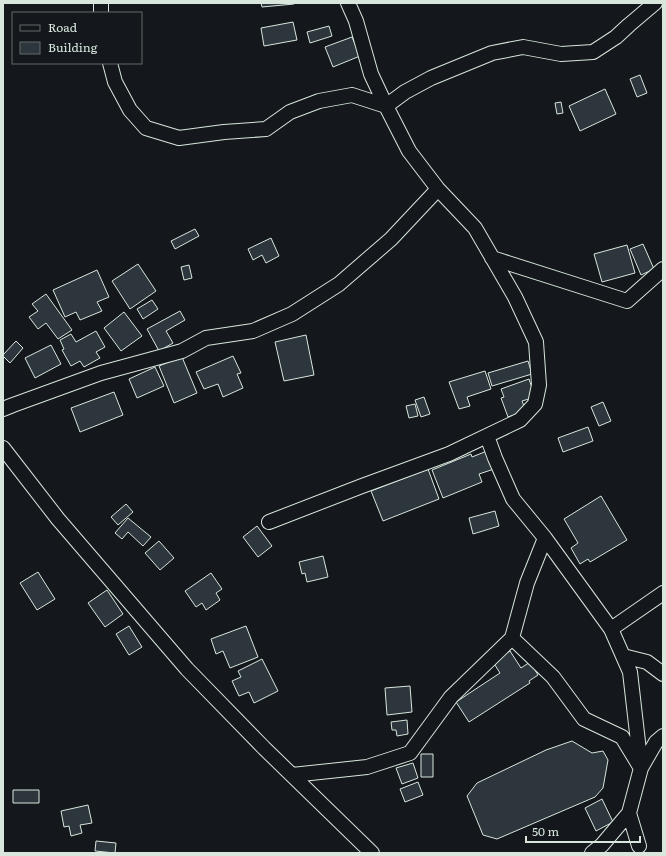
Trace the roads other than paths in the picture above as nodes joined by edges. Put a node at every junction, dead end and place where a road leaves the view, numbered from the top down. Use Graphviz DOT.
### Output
graph roads {
  1 [pos="348,3"];
  2 [pos="655,3"];
  3 [pos="110,64"];
  4 [pos="386,106"];
  5 [pos="438,189"];
  6 [pos="492,258"];
  7 [pos="663,269"];
  8 [pos="3,410"];
  9 [pos="487,436"];
  10 [pos="3,448"];
  11 [pos="269,522"];
  12 [pos="545,538"];
  13 [pos="663,593"];
  14 [pos="611,629"];
  15 [pos="512,638"];
  16 [pos="623,656"];
  17 [pos="663,674"];
  18 [pos="663,736"];
  19 [pos="641,768"];
  20 [pos="292,775"];
  21 [pos="629,813"];
  22 [pos="640,851"];
  23 [pos="372,853"];
  24 [pos="592,853"];
  1 -- 4 [label="street"];
  2 -- 4 [label="street"];
  3 -- 4 [label="street"];
  4 -- 5 [label="street"];
  5 -- 6 [label="street"];
  5 -- 8 [label="street"];
  6 -- 7 [label="street"];
  6 -- 9 [label="street"];
  9 -- 11 [label="street"];
  9 -- 12 [label="street"];
  10 -- 20 [label="street"];
  12 -- 14 [label="street"];
  12 -- 15 [label="street"];
  13 -- 14 [label="street"];
  14 -- 16 [label="street"];
  15 -- 19 [label="street"];
  15 -- 20 [label="street"];
  16 -- 17 [label="street"];
  16 -- 19 [label="street"];
  18 -- 19 [label="street"];
  19 -- 21 [label="street"];
  20 -- 23 [label="street"];
  21 -- 22 [label="street"];
  21 -- 24 [label="street"];
}
